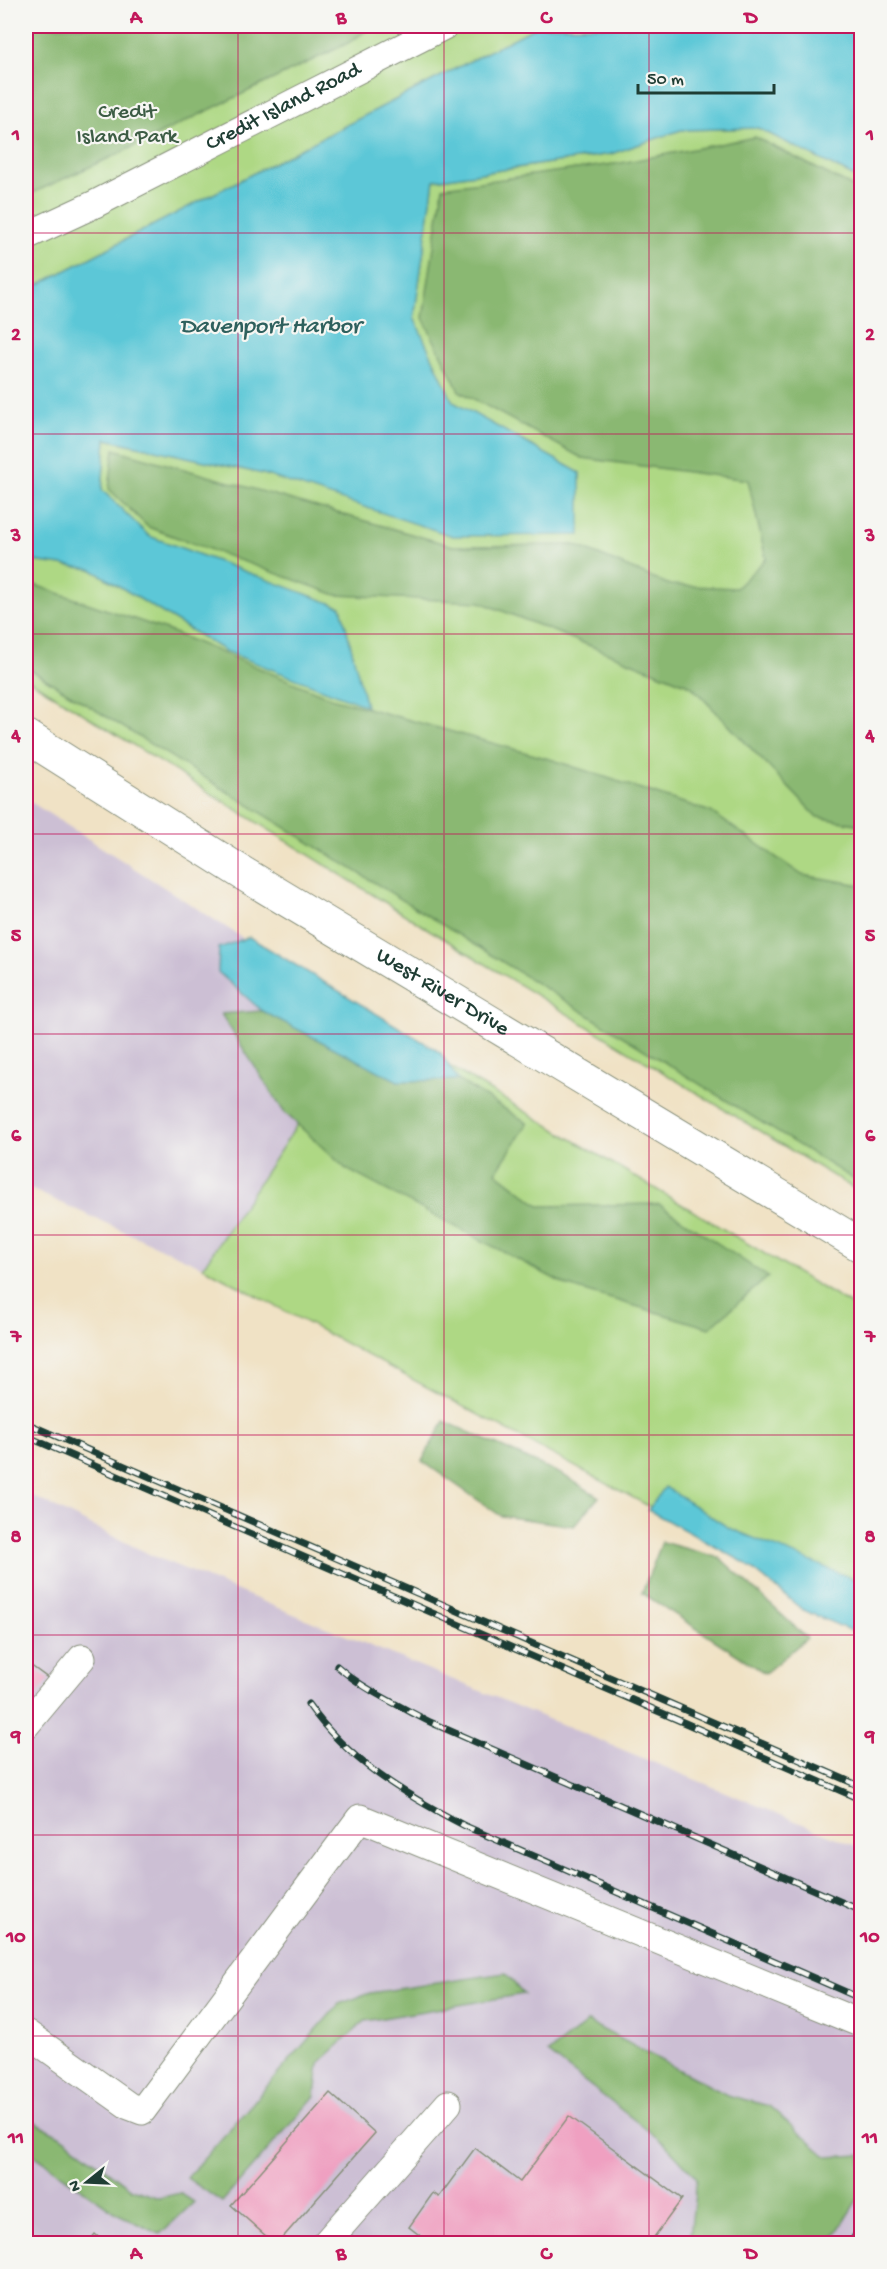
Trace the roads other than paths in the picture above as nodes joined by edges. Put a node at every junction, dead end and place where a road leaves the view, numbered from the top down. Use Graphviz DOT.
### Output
graph roads {
  1 [pos="444,26"];
  2 [pos="26,236"];
  3 [pos="26,736"];
  4 [pos="861,1246"];
  5 [pos="81,1658"];
  6 [pos="26,1725"];
  7 [pos="861,2024"];
  8 [pos="26,2032"];
  9 [pos="448,2103"];
  10 [pos="325,2244"];
  1 -- 2 [label="street, Credit Island Road"];
  3 -- 4 [label="main road, West River Drive"];
  5 -- 6 [label="street"];
  7 -- 8 [label="street"];
  9 -- 10 [label="street"];
}
